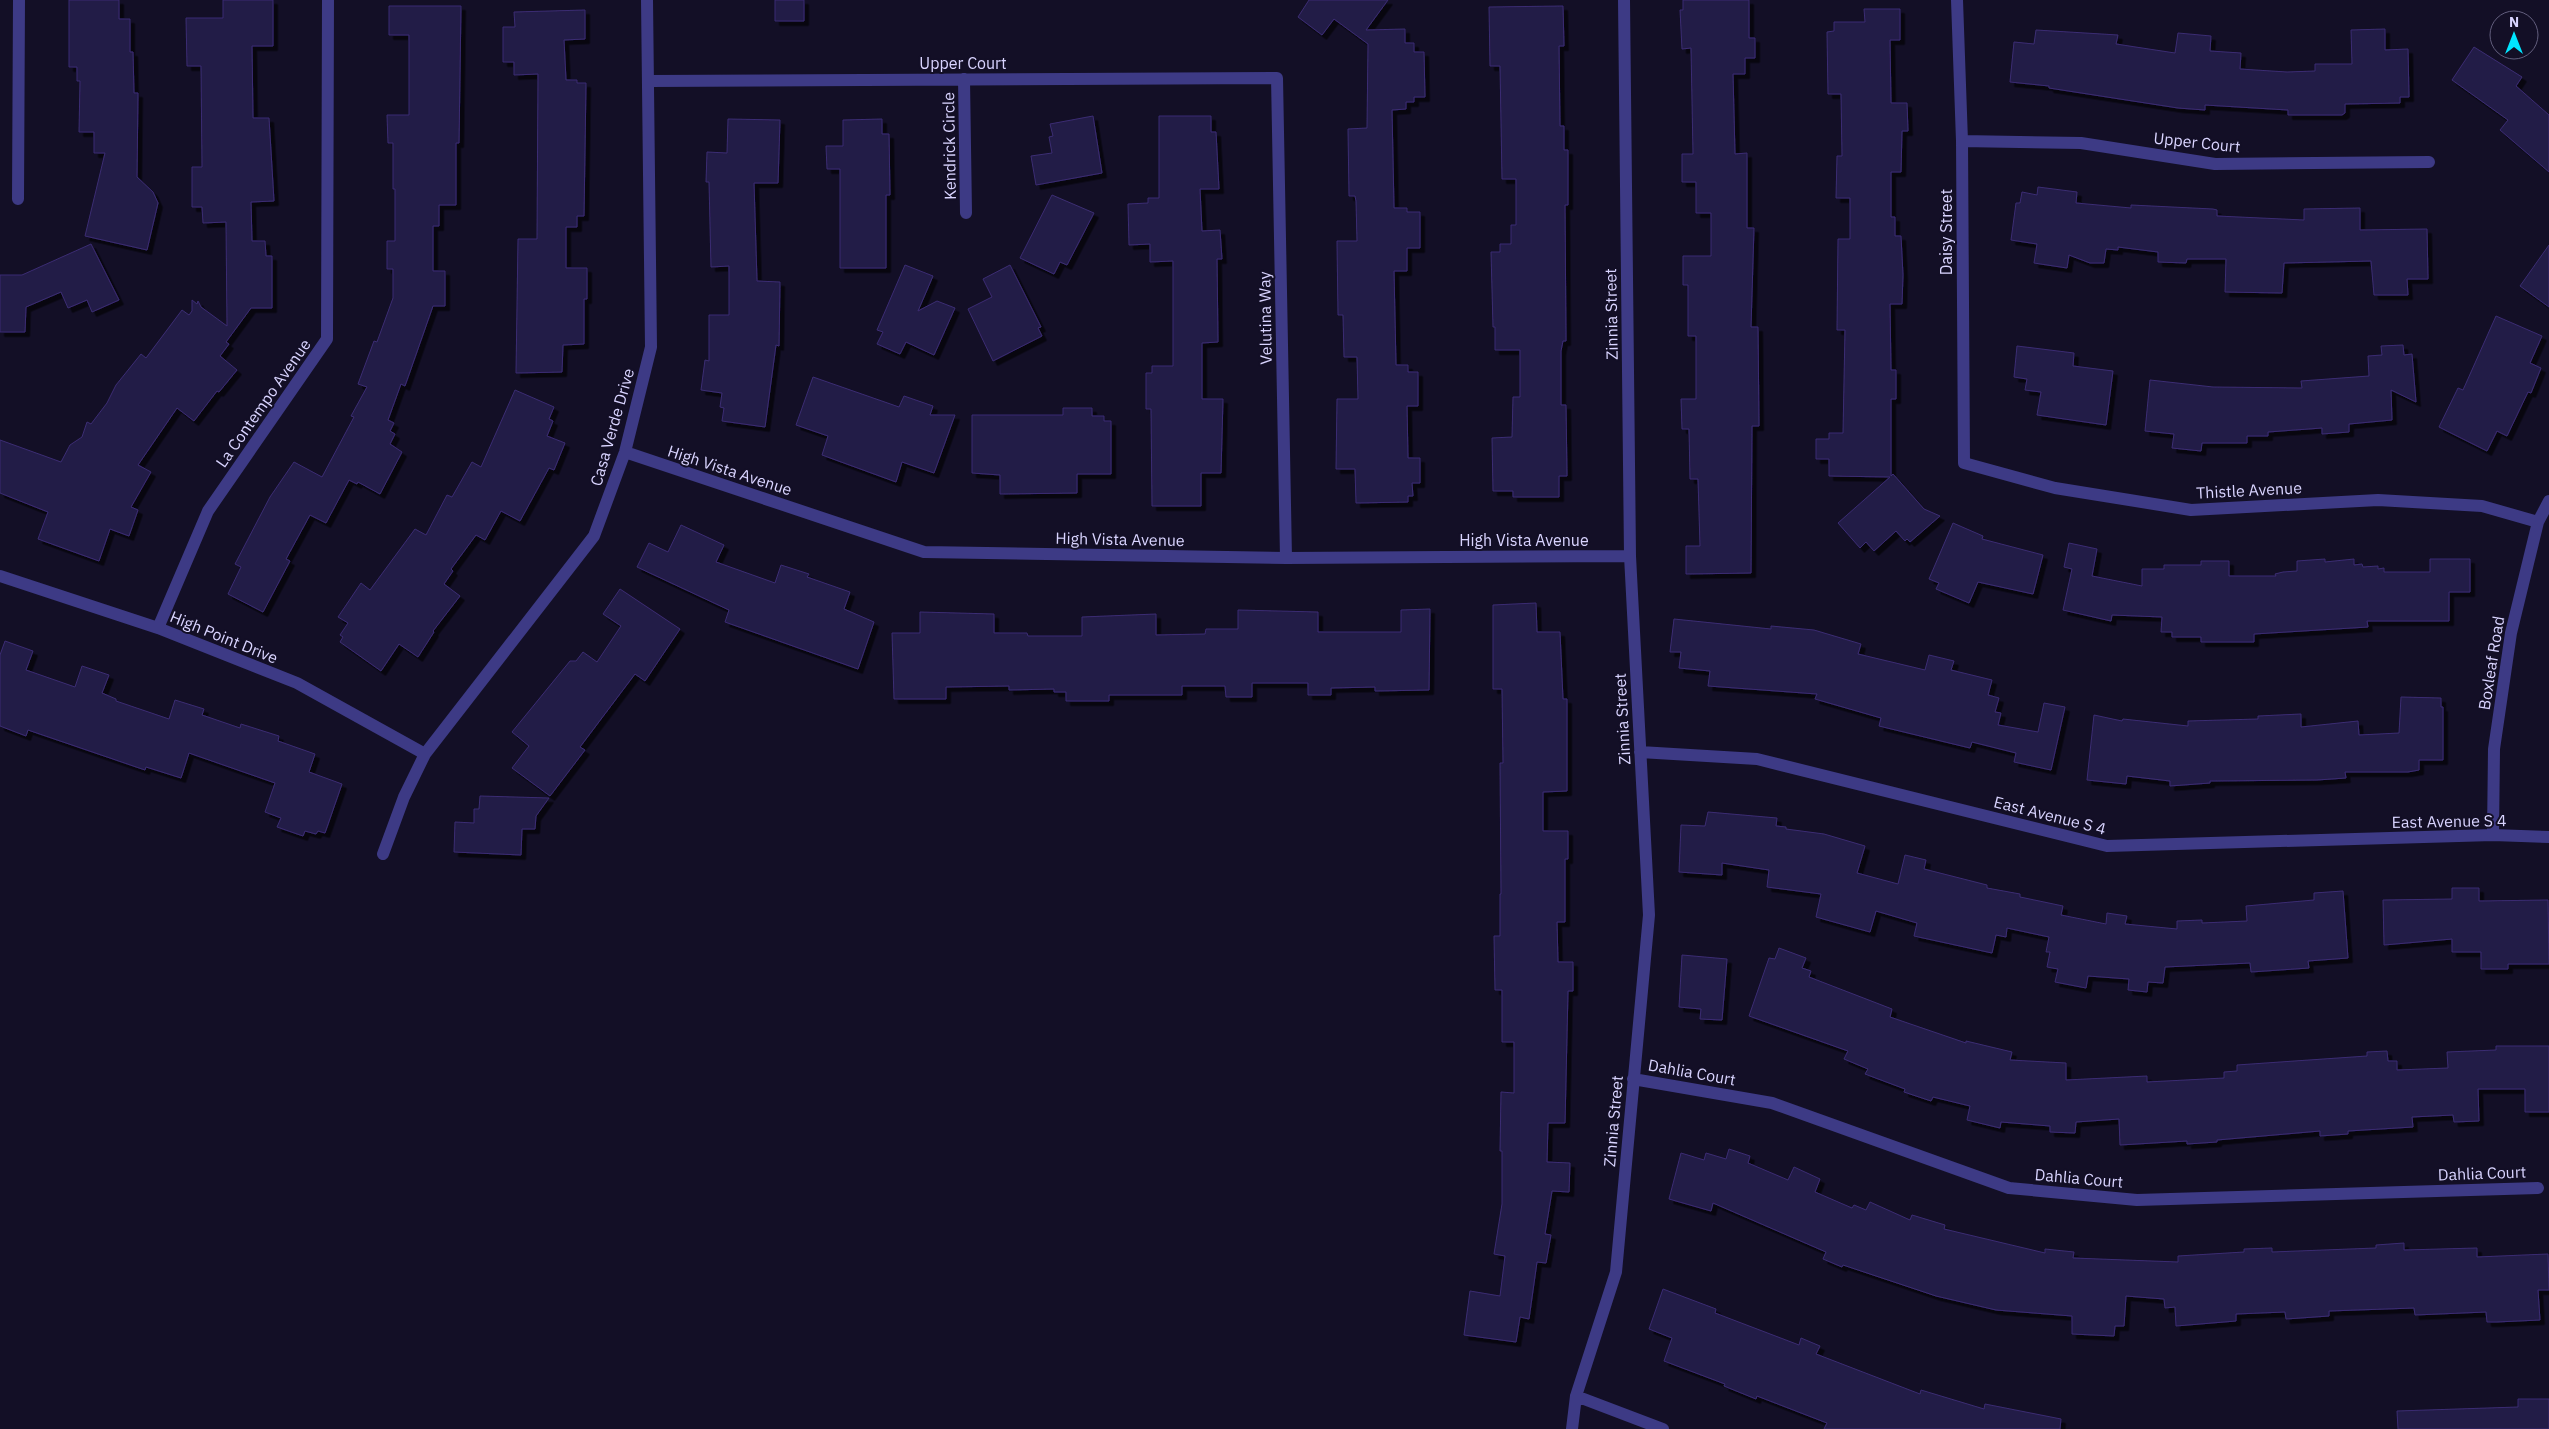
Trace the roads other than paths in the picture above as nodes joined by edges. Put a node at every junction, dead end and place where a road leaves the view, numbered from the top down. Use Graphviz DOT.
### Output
graph roads {
  1 [pos="19,0"];
  2 [pos="328,0"];
  3 [pos="647,0"];
  4 [pos="1624,0"];
  5 [pos="1957,0"];
  6 [pos="1277,78"];
  7 [pos="964,79"];
  8 [pos="649,81"];
  9 [pos="1962,141"];
  10 [pos="2429,162"];
  11 [pos="18,199"];
  12 [pos="966,213"];
  13 [pos="625,452"];
  14 [pos="1964,463"];
  15 [pos="2549,501"];
  16 [pos="2538,522"];
  17 [pos="1630,556"];
  18 [pos="1286,558"];
  19 [pos="0,576"];
  20 [pos="158,628"];
  21 [pos="1640,752"];
  22 [pos="425,754"];
  23 [pos="2494,835"];
  24 [pos="2549,837"];
  25 [pos="383,854"];
  26 [pos="1633,1078"];
  27 [pos="2538,1188"];
  28 [pos="1576,1396"];
  29 [pos="1572,1429"];
  30 [pos="1663,1429"];
  1 -- 11 [label="street"];
  2 -- 20 [label="street, La Contempo Avenue"];
  3 -- 8 [label="street, Casa Verde Drive"];
  4 -- 17 [label="street, Zinnia Street"];
  5 -- 9 [label="street, Daisy Street"];
  6 -- 7 [label="street, Upper Court"];
  6 -- 18 [label="street, Velutina Way"];
  7 -- 8 [label="street, Upper Court"];
  7 -- 12 [label="street, Kendrick Circle"];
  8 -- 13 [label="street, Casa Verde Drive"];
  9 -- 10 [label="street, Upper Court"];
  9 -- 14 [label="street, Daisy Street"];
  13 -- 18 [label="street, High Vista Avenue"];
  13 -- 22 [label="street, Casa Verde Drive"];
  14 -- 16 [label="street, Thistle Avenue"];
  15 -- 16 [label="street, Boxleaf Road"];
  16 -- 23 [label="street, Boxleaf Road"];
  17 -- 18 [label="street, High Vista Avenue"];
  17 -- 21 [label="street, Zinnia Street"];
  19 -- 20 [label="street, High Point Drive"];
  20 -- 22 [label="street, High Point Drive"];
  21 -- 23 [label="street, East Avenue S 4"];
  21 -- 26 [label="street, Zinnia Street"];
  22 -- 25 [label="street, Casa Verde Drive"];
  23 -- 24 [label="street, East Avenue S 4"];
  26 -- 27 [label="street, Dahlia Court"];
  26 -- 28 [label="street, Zinnia Street"];
  28 -- 29 [label="street, Zinnia Street"];
  28 -- 30 [label="street"];
}
